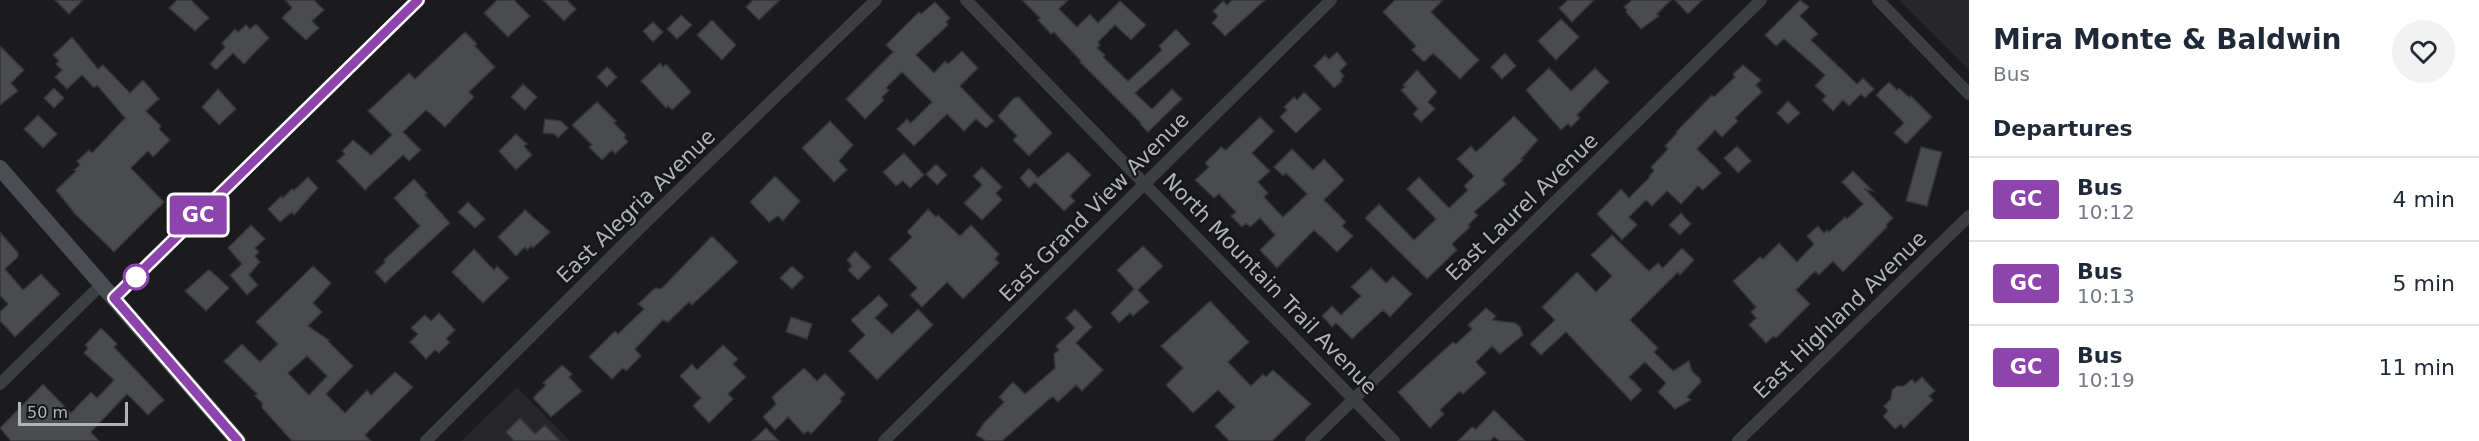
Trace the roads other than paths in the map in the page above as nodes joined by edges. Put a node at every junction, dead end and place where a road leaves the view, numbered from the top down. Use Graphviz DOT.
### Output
graph roads {
  1 [pos="418,0"];
  2 [pos="876,0"];
  3 [pos="966,0"];
  4 [pos="1331,0"];
  5 [pos="1761,0"];
  6 [pos="1878,0"];
  7 [pos="1969,94"];
  8 [pos="0,168"];
  9 [pos="1145,183"];
  10 [pos="1969,216"];
  11 [pos="101,285"];
  12 [pos="114,298"];
  13 [pos="0,384"];
  14 [pos="1354,399"];
  15 [pos="238,441"];
  16 [pos="426,441"];
  17 [pos="884,441"];
  18 [pos="1311,441"];
  19 [pos="1395,441"];
  20 [pos="1738,441"];
  1 -- 12 [label="street"];
  2 -- 16 [label="street, East Alegria Avenue"];
  3 -- 9 [label="street, North Mountain Trail Avenue"];
  4 -- 9 [label="street, East Grand View Avenue"];
  5 -- 14 [label="street, East Laurel Avenue"];
  6 -- 7 [label="street"];
  8 -- 11 [label="street"];
  9 -- 14 [label="street, North Mountain Trail Avenue"];
  9 -- 17 [label="street, East Grand View Avenue"];
  10 -- 20 [label="street, East Highland Avenue"];
  11 -- 12 [label="street"];
  11 -- 13 [label="street"];
  12 -- 15 [label="street"];
  14 -- 18 [label="street, East Laurel Avenue"];
  14 -- 19 [label="street, North Mountain Trail Avenue"];
}
